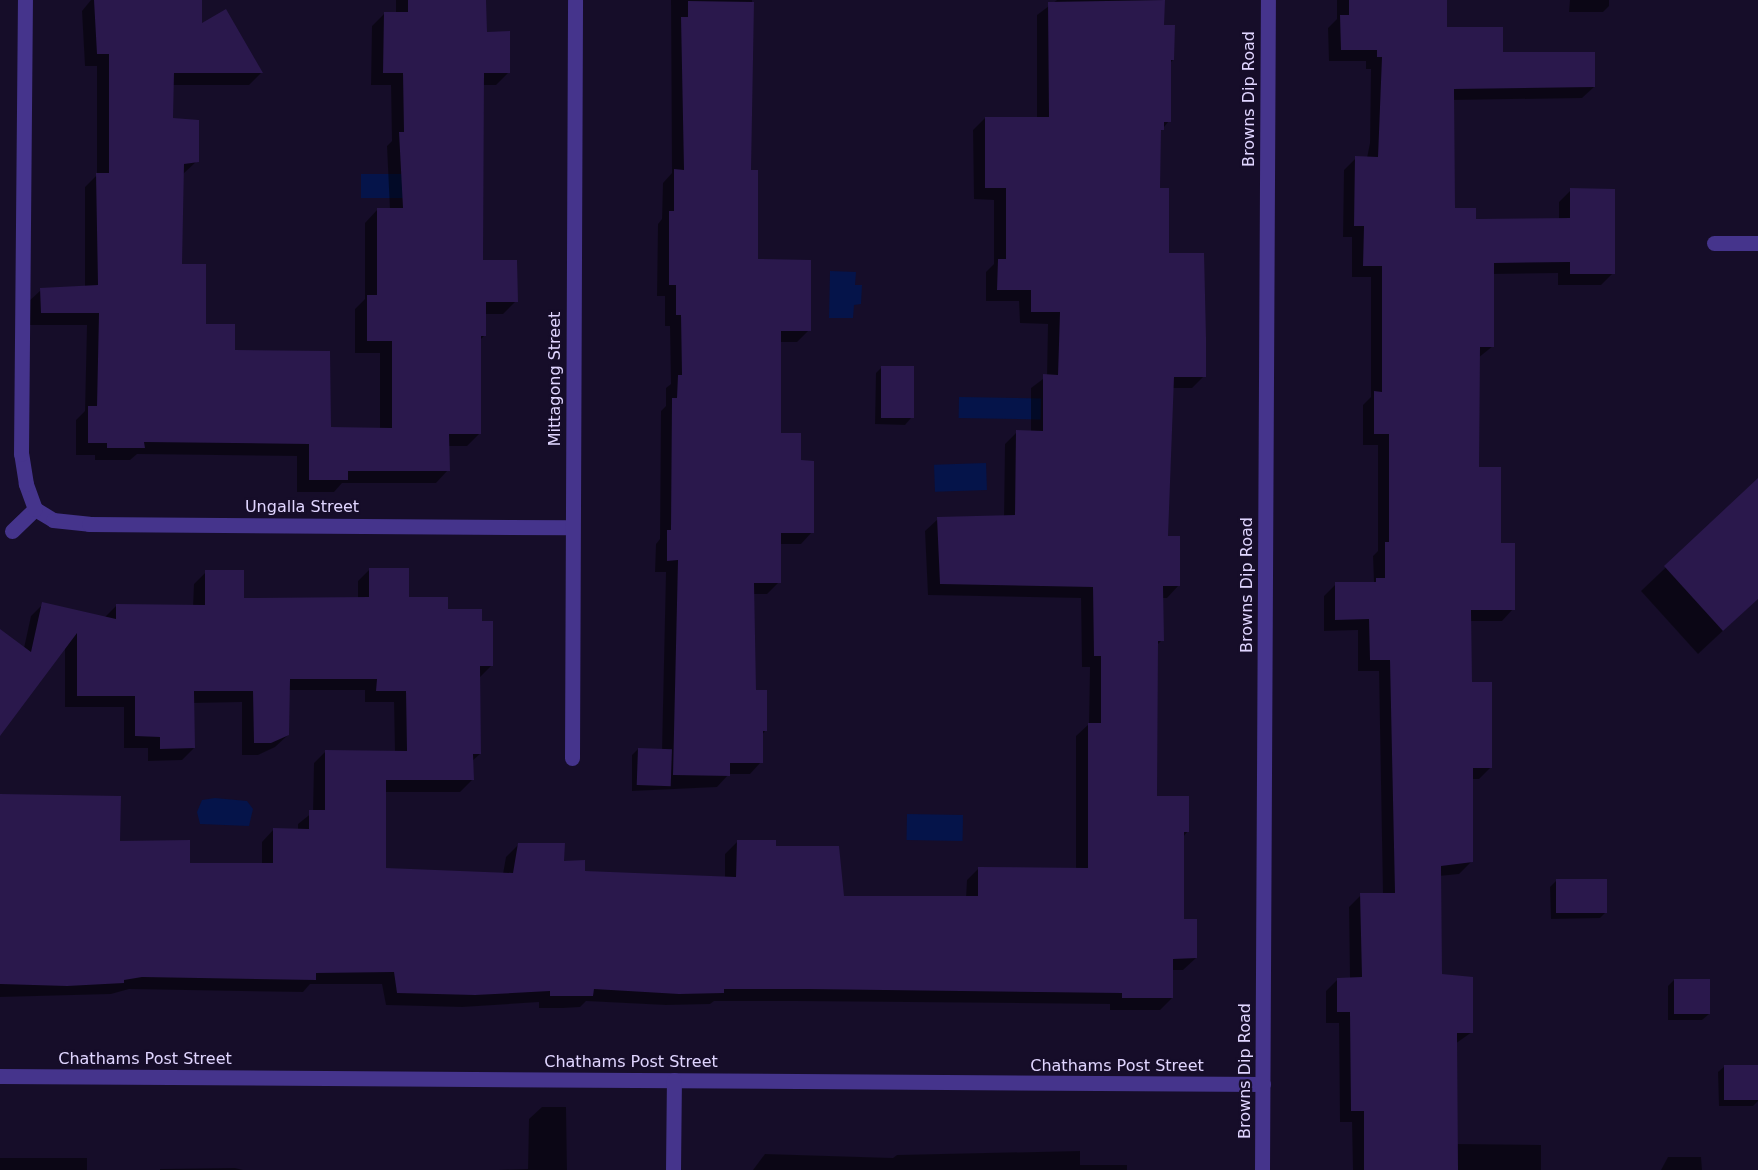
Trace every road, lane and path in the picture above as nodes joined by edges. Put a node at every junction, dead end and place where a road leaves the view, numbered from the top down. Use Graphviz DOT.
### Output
graph roads {
  1 [pos="25,0"];
  2 [pos="575,0"];
  3 [pos="1268,0"];
  4 [pos="1714,243"];
  5 [pos="1758,243"];
  6 [pos="35,509"];
  7 [pos="572,527"];
  8 [pos="12,531"];
  9 [pos="572,758"];
  10 [pos="0,1076"];
  11 [pos="674,1080"];
  12 [pos="1263,1084"];
  13 [pos="673,1170"];
  14 [pos="1262,1170"];
  1 -- 6 [label="street"];
  2 -- 7 [label="street, Mittagong Street"];
  3 -- 12 [label="street, Browns Dip Road"];
  4 -- 5 [label="street"];
  6 -- 7 [label="street, Ungalla Street"];
  6 -- 8 [label="street"];
  7 -- 9 [label="street, Mittagong Street"];
  10 -- 11 [label="street, Chathams Post Street"];
  11 -- 12 [label="street, Chathams Post Street"];
  11 -- 13 [label="street"];
  12 -- 14 [label="street, Browns Dip Road"];
}
